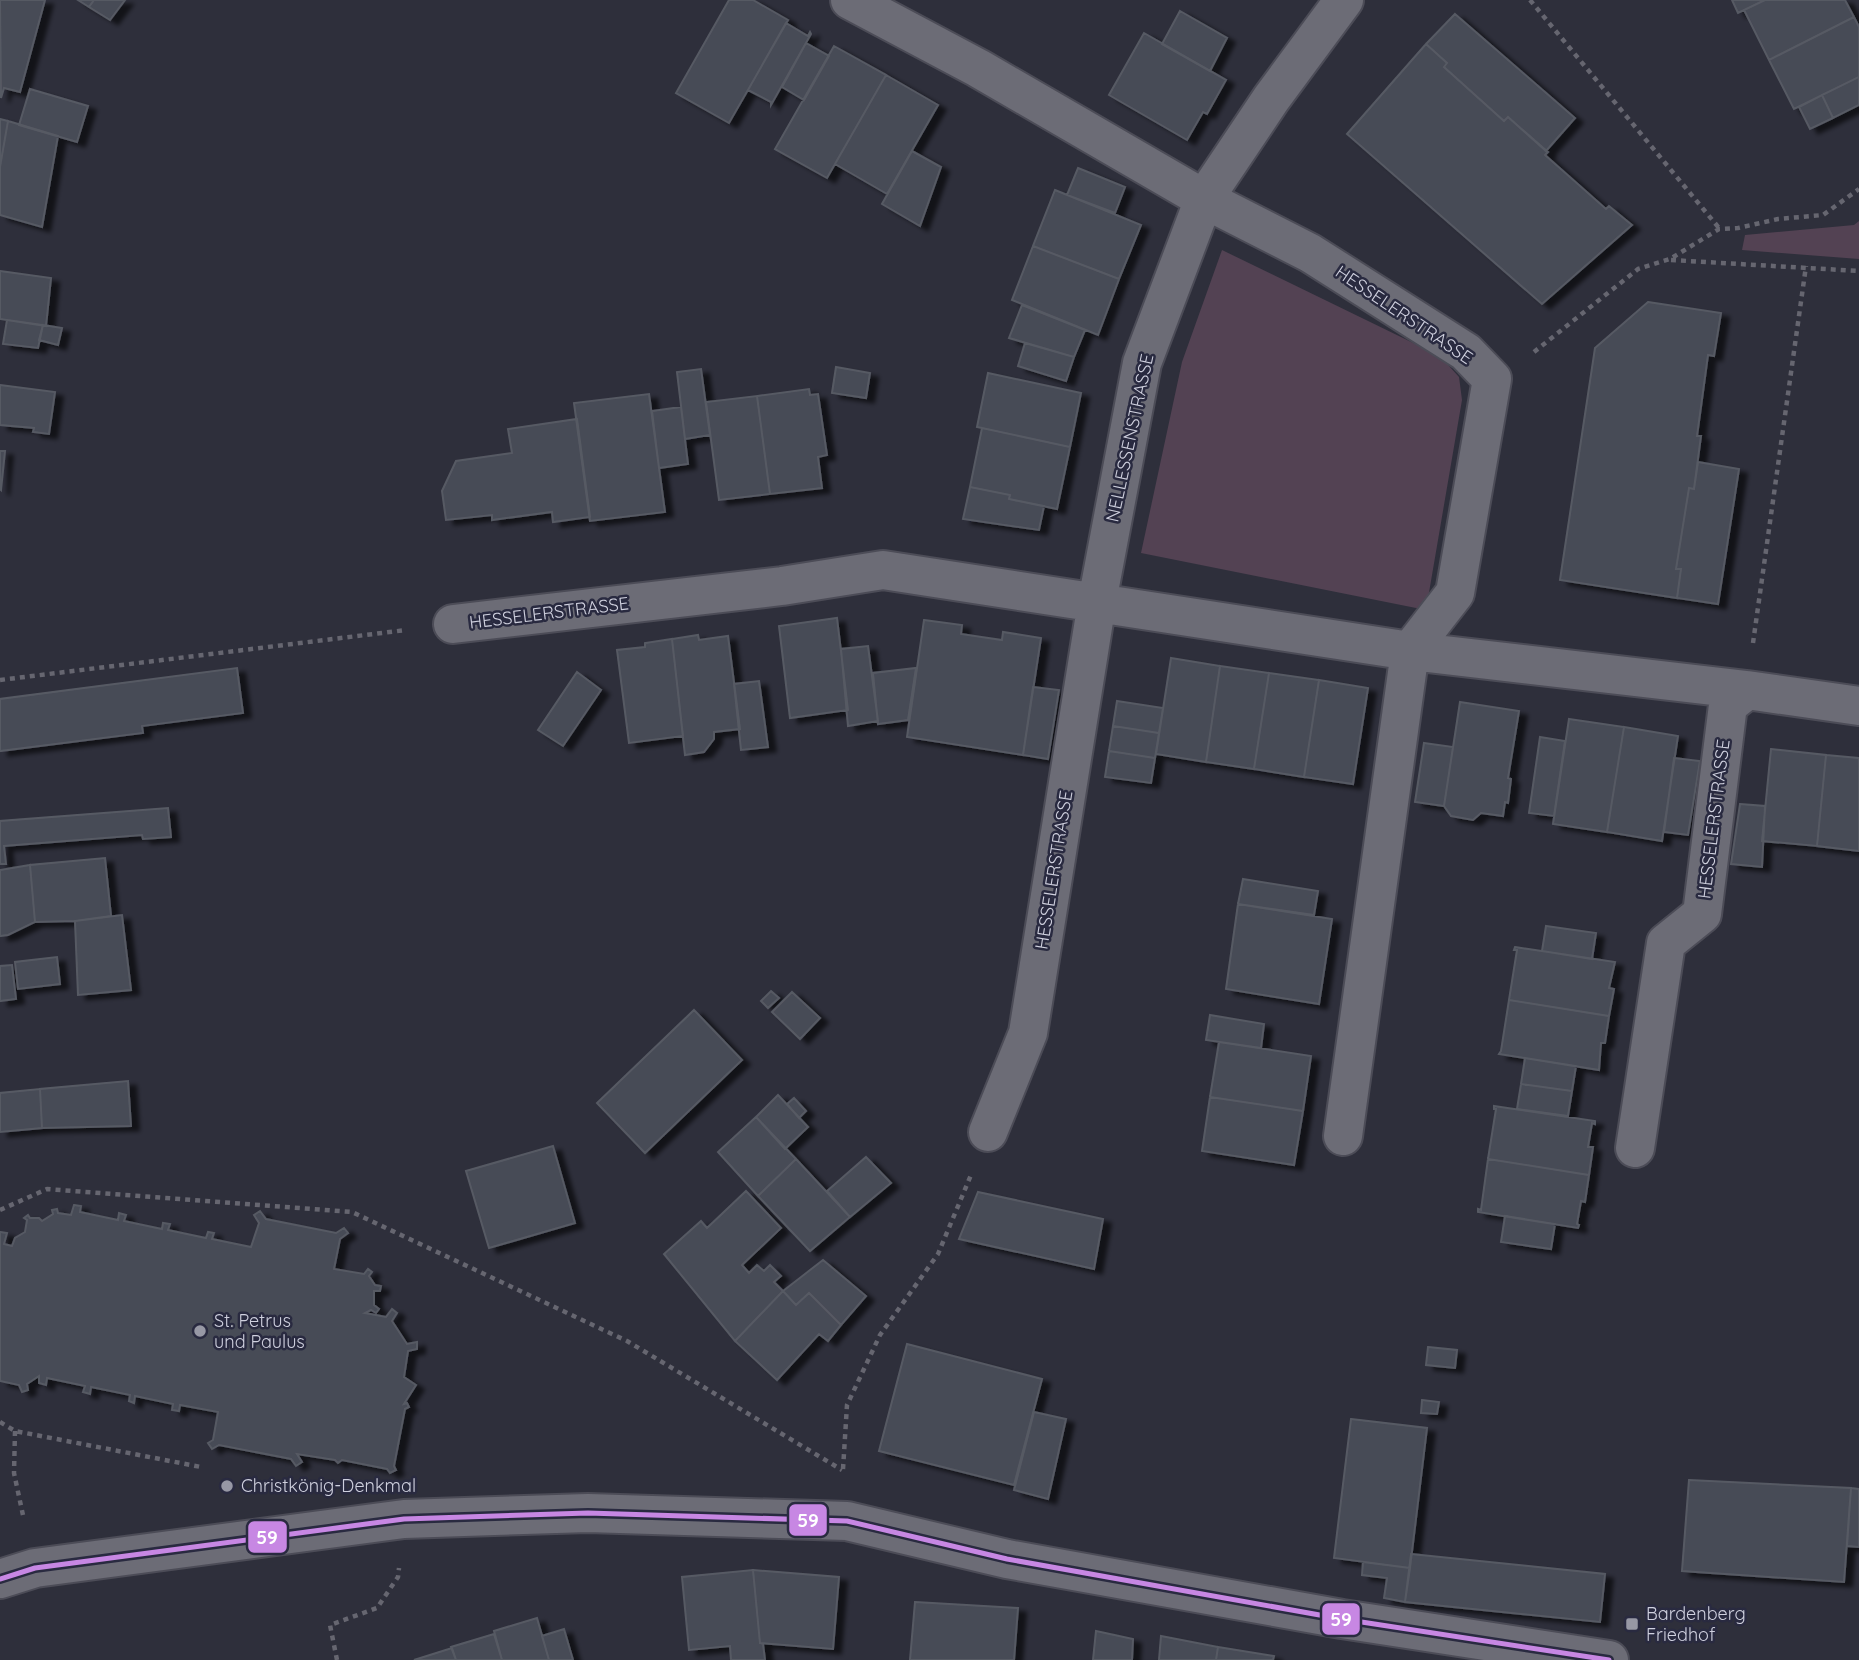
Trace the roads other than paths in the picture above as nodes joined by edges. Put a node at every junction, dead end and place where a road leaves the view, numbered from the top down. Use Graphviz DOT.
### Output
graph roads {
  1 [pos="850,0"];
  2 [pos="1344,0"];
  3 [pos="1204,199"];
  4 [pos="1097,602"];
  5 [pos="453,624"];
  6 [pos="1410,651"];
  7 [pos="1747,690"];
  8 [pos="1859,706"];
  9 [pos="988,1132"];
  10 [pos="1343,1136"];
  11 [pos="1635,1148"];
  12 [pos="0,1579"];
  13 [pos="1609,1660"];
  1 -- 3 [label="street"];
  2 -- 3 [label="street, NELLESSENSTRASSE"];
  3 -- 4 [label="street, NELLESSENSTRASSE"];
  3 -- 6 [label="street, HESSELERSTRASSE"];
  4 -- 5 [label="street, HESSELERSTRASSE"];
  4 -- 6 [label="street, HESSELERSTRASSE"];
  4 -- 9 [label="street, HESSELERSTRASSE"];
  6 -- 7 [label="street, HESSELERSTRASSE"];
  6 -- 10 [label="street"];
  7 -- 8 [label="street, HESSELERSTRASSE"];
  7 -- 11 [label="street, HESSELERSTRASSE"];
  12 -- 13 [label="street"];
}
